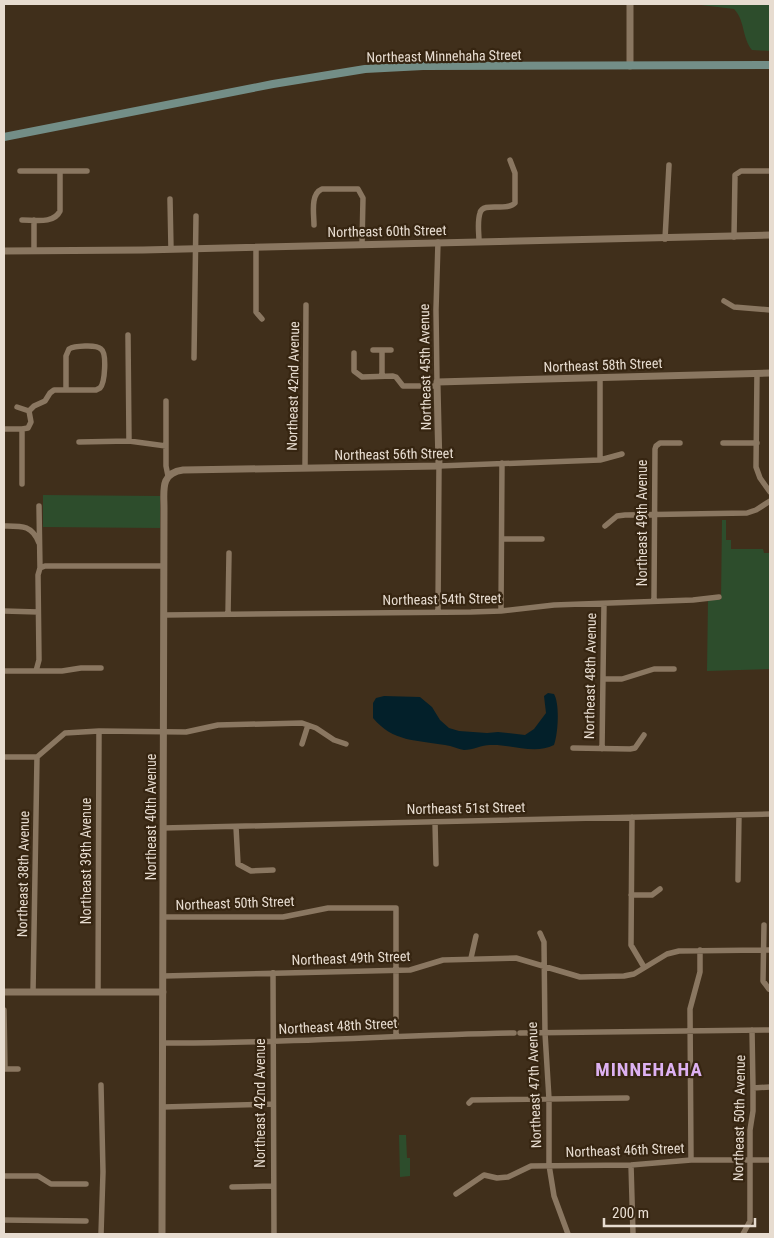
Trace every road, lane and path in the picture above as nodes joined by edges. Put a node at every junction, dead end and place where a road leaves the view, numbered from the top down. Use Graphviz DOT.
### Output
graph roads {
  1 [pos="630,4"];
  2 [pos="770,65"];
  3 [pos="630,66"];
  4 [pos="4,137"];
  5 [pos="510,160"];
  6 [pos="669,165"];
  7 [pos="20,171"];
  8 [pos="60,171"];
  9 [pos="87,171"];
  10 [pos="770,171"];
  11 [pos="170,199"];
  12 [pos="196,216"];
  13 [pos="22,220"];
  14 [pos="34,220"];
  15 [pos="314,225"];
  16 [pos="770,236"];
  17 [pos="734,237"];
  18 [pos="665,239"];
  19 [pos="479,241"];
  20 [pos="438,242"];
  21 [pos="362,244"];
  22 [pos="256,247"];
  23 [pos="195,248"];
  24 [pos="171,249"];
  25 [pos="4,251"];
  26 [pos="34,251"];
  27 [pos="724,301"];
  28 [pos="306,305"];
  29 [pos="770,310"];
  30 [pos="262,319"];
  31 [pos="128,335"];
  32 [pos="373,350"];
  33 [pos="382,350"];
  34 [pos="391,350"];
  35 [pos="354,353"];
  36 [pos="194,358"];
  37 [pos="757,373"];
  38 [pos="770,373"];
  39 [pos="382,376"];
  40 [pos="600,378"];
  41 [pos="437,384"];
  42 [pos="66,389"];
  43 [pos="166,401"];
  44 [pos="17,407"];
  45 [pos="29,411"];
  46 [pos="22,429"];
  47 [pos="4,430"];
  48 [pos="129,441"];
  49 [pos="79,442"];
  50 [pos="680,443"];
  51 [pos="722,443"];
  52 [pos="757,443"];
  53 [pos="166,446"];
  54 [pos="622,454"];
  55 [pos="600,460"];
  56 [pos="502,463"];
  57 [pos="439,466"];
  58 [pos="305,468"];
  59 [pos="168,476"];
  60 [pos="22,484"];
  61 [pos="770,492"];
  62 [pos="770,501"];
  63 [pos="39,506"];
  64 [pos="654,515"];
  65 [pos="4,526"];
  66 [pos="606,526"];
  67 [pos="502,539"];
  68 [pos="542,539"];
  69 [pos="40,545"];
  70 [pos="229,553"];
  71 [pos="164,566"];
  72 [pos="40,568"];
  73 [pos="719,597"];
  74 [pos="654,601"];
  75 [pos="604,604"];
  76 [pos="4,611"];
  77 [pos="501,611"];
  78 [pos="38,612"];
  79 [pos="438,612"];
  80 [pos="228,614"];
  81 [pos="164,615"];
  82 [pos="101,668"];
  83 [pos="674,669"];
  84 [pos="4,671"];
  85 [pos="36,671"];
  86 [pos="603,679"];
  87 [pos="308,725"];
  88 [pos="99,731"];
  89 [pos="164,731"];
  90 [pos="644,735"];
  91 [pos="302,744"];
  92 [pos="346,744"];
  93 [pos="573,748"];
  94 [pos="602,748"];
  95 [pos="4,757"];
  96 [pos="37,757"];
  97 [pos="770,814"];
  98 [pos="739,815"];
  99 [pos="632,817"];
  100 [pos="435,822"];
  101 [pos="236,827"];
  102 [pos="163,828"];
  103 [pos="436,864"];
  104 [pos="273,870"];
  105 [pos="738,880"];
  106 [pos="660,889"];
  107 [pos="631,895"];
  108 [pos="163,917"];
  109 [pos="764,925"];
  110 [pos="540,933"];
  111 [pos="476,936"];
  112 [pos="700,950"];
  113 [pos="762,950"];
  114 [pos="770,950"];
  115 [pos="471,958"];
  116 [pos="545,966"];
  117 [pos="644,967"];
  118 [pos="397,970"];
  119 [pos="273,973"];
  120 [pos="163,976"];
  121 [pos="769,989"];
  122 [pos="4,992"];
  123 [pos="33,992"];
  124 [pos="98,992"];
  125 [pos="163,992"];
  126 [pos="4,1010"];
  127 [pos="752,1030"];
  128 [pos="770,1030"];
  129 [pos="690,1031"];
  130 [pos="545,1033"];
  131 [pos="396,1036"];
  132 [pos="272,1041"];
  133 [pos="163,1043"];
  134 [pos="4,1069"];
  135 [pos="18,1069"];
  136 [pos="101,1085"];
  137 [pos="770,1087"];
  138 [pos="754,1088"];
  139 [pos="627,1098"];
  140 [pos="549,1099"];
  141 [pos="469,1103"];
  142 [pos="273,1104"];
  143 [pos="163,1107"];
  144 [pos="691,1160"];
  145 [pos="750,1160"];
  146 [pos="770,1160"];
  147 [pos="631,1165"];
  148 [pos="549,1166"];
  149 [pos="4,1176"];
  150 [pos="86,1184"];
  151 [pos="273,1186"];
  152 [pos="232,1187"];
  153 [pos="456,1194"];
  154 [pos="4,1220"];
  155 [pos="86,1221"];
  156 [pos="101,1234"];
  157 [pos="162,1234"];
  158 [pos="274,1234"];
  159 [pos="568,1234"];
  160 [pos="633,1234"];
  161 [pos="743,1234"];
  1 -- 3 [label="street"];
  2 -- 3 [label="main road, Northeast Minnehaha Street"];
  3 -- 4 [label="main road, Northeast Minnehaha Street"];
  5 -- 19 [label="street"];
  6 -- 18 [label="street"];
  7 -- 8 [label="street"];
  8 -- 9 [label="street"];
  8 -- 14 [label="street"];
  10 -- 17 [label="street"];
  11 -- 24 [label="street"];
  12 -- 23 [label="street"];
  13 -- 14 [label="street"];
  14 -- 26 [label="street"];
  15 -- 21 [label="street"];
  16 -- 17 [label="street, Northeast 60th Street"];
  17 -- 18 [label="street, Northeast 60th Street"];
  18 -- 19 [label="street, Northeast 60th Street"];
  19 -- 20 [label="street, Northeast 60th Street"];
  20 -- 21 [label="street, Northeast 60th Street"];
  20 -- 41 [label="street, Northeast 45th Avenue"];
  21 -- 22 [label="street, Northeast 60th Street"];
  22 -- 23 [label="street, Northeast 60th Street"];
  22 -- 30 [label="street"];
  23 -- 24 [label="street, Northeast 60th Street"];
  23 -- 36 [label="street"];
  24 -- 26 [label="street, Northeast 60th Street"];
  25 -- 26 [label="street, Northeast 60th Street"];
  27 -- 29 [label="street"];
  28 -- 58 [label="street, Northeast 42nd Avenue"];
  31 -- 48 [label="street"];
  32 -- 33 [label="street"];
  33 -- 34 [label="street"];
  33 -- 39 [label="street"];
  35 -- 39 [label="street"];
  37 -- 38 [label="street, Northeast 58th Street"];
  37 -- 40 [label="street, Northeast 58th Street"];
  37 -- 52 [label="street"];
  39 -- 41 [label="street"];
  40 -- 41 [label="street, Northeast 58th Street"];
  40 -- 55 [label="street"];
  41 -- 57 [label="street, Northeast 45th Avenue"];
  42 -- 42 [label="street"];
  42 -- 45 [label="street"];
  43 -- 53 [label="street, Northeast 40th Avenue"];
  44 -- 45 [label="street"];
  45 -- 46 [label="street"];
  46 -- 47 [label="street"];
  46 -- 60 [label="street"];
  48 -- 49 [label="street"];
  48 -- 53 [label="street"];
  50 -- 64 [label="street, Northeast 49th Avenue"];
  51 -- 52 [label="street"];
  52 -- 61 [label="street"];
  53 -- 59 [label="street, Northeast 40th Avenue"];
  54 -- 55 [label="street, Northeast 56th Street"];
  55 -- 56 [label="street, Northeast 56th Street"];
  56 -- 57 [label="street, Northeast 56th Street"];
  56 -- 67 [label="street"];
  57 -- 58 [label="street, Northeast 56th Street"];
  57 -- 79 [label="street, Northeast 45th Avenue"];
  58 -- 59 [label="street, Northeast 56th Street"];
  59 -- 71 [label="street, Northeast 40th Avenue"];
  62 -- 64 [label="street"];
  63 -- 69 [label="street"];
  64 -- 66 [label="street"];
  64 -- 74 [label="street, Northeast 49th Avenue"];
  65 -- 69 [label="street"];
  67 -- 68 [label="street"];
  67 -- 77 [label="street"];
  69 -- 72 [label="street"];
  70 -- 80 [label="street"];
  71 -- 72 [label="street"];
  71 -- 81 [label="street, Northeast 40th Avenue"];
  72 -- 78 [label="street"];
  73 -- 74 [label="street, Northeast 54th Street"];
  74 -- 75 [label="street, Northeast 54th Street"];
  75 -- 77 [label="street, Northeast 54th Street"];
  75 -- 86 [label="street, Northeast 48th Avenue"];
  76 -- 78 [label="street"];
  77 -- 79 [label="street, Northeast 54th Street"];
  78 -- 85 [label="street"];
  79 -- 80 [label="street, Northeast 54th Street"];
  80 -- 81 [label="street, Northeast 54th Street"];
  81 -- 89 [label="street, Northeast 40th Avenue"];
  82 -- 85 [label="street"];
  83 -- 86 [label="street"];
  84 -- 85 [label="street"];
  86 -- 94 [label="street, Northeast 48th Avenue"];
  87 -- 89 [label="street"];
  87 -- 91 [label="street"];
  87 -- 92 [label="street"];
  88 -- 89 [label="street"];
  88 -- 96 [label="street"];
  88 -- 124 [label="street, Northeast 39th Avenue"];
  89 -- 102 [label="street, Northeast 40th Avenue"];
  90 -- 94 [label="street"];
  93 -- 94 [label="street"];
  95 -- 96 [label="street"];
  96 -- 123 [label="street, Northeast 38th Avenue"];
  97 -- 98 [label="street, Northeast 51st Street"];
  98 -- 99 [label="street, Northeast 51st Street"];
  98 -- 105 [label="street"];
  99 -- 100 [label="street, Northeast 51st Street"];
  99 -- 107 [label="street"];
  100 -- 101 [label="street, Northeast 51st Street"];
  100 -- 103 [label="street"];
  101 -- 102 [label="street, Northeast 51st Street"];
  101 -- 104 [label="street"];
  102 -- 108 [label="street, Northeast 40th Avenue"];
  106 -- 107 [label="street"];
  107 -- 117 [label="street"];
  108 -- 118 [label="street, Northeast 50th Street"];
  108 -- 120 [label="street, Northeast 40th Avenue"];
  109 -- 113 [label="street"];
  110 -- 116 [label="street, Northeast 47th Avenue"];
  111 -- 115 [label="street"];
  112 -- 113 [label="street, Northeast 49th Street"];
  112 -- 117 [label="street, Northeast 49th Street"];
  112 -- 129 [label="street"];
  113 -- 114 [label="street, Northeast 49th Street"];
  113 -- 121 [label="street"];
  115 -- 116 [label="street, Northeast 49th Street"];
  115 -- 118 [label="street, Northeast 49th Street"];
  116 -- 117 [label="street, Northeast 49th Street"];
  116 -- 130 [label="street, Northeast 47th Avenue"];
  118 -- 119 [label="street, Northeast 49th Street"];
  118 -- 131 [label="street"];
  119 -- 120 [label="street, Northeast 49th Street"];
  119 -- 132 [label="street, Northeast 42nd Avenue"];
  120 -- 125 [label="street, Northeast 40th Avenue"];
  122 -- 123 [label="street"];
  123 -- 124 [label="street"];
  124 -- 125 [label="street"];
  125 -- 133 [label="street, Northeast 40th Avenue"];
  126 -- 134 [label="street"];
  127 -- 128 [label="street, Northeast 48th Street"];
  127 -- 129 [label="street, Northeast 48th Street"];
  127 -- 138 [label="street, Northeast 50th Avenue"];
  129 -- 130 [label="street, Northeast 48th Street"];
  129 -- 144 [label="street"];
  130 -- 131 [label="street, Northeast 48th Street"];
  130 -- 140 [label="street, Northeast 47th Avenue"];
  131 -- 132 [label="street, Northeast 48th Street"];
  132 -- 133 [label="street, Northeast 48th Street"];
  132 -- 142 [label="street, Northeast 42nd Avenue"];
  133 -- 143 [label="street, Northeast 40th Avenue"];
  134 -- 135 [label="street"];
  136 -- 156 [label="street"];
  137 -- 138 [label="street"];
  138 -- 145 [label="street, Northeast 50th Avenue"];
  139 -- 140 [label="street"];
  140 -- 141 [label="street"];
  140 -- 148 [label="street, Northeast 47th Avenue"];
  142 -- 143 [label="street"];
  142 -- 151 [label="street, Northeast 42nd Avenue"];
  143 -- 157 [label="street, Northeast 40th Avenue"];
  144 -- 145 [label="street, Northeast 46th Street"];
  144 -- 147 [label="street, Northeast 46th Street"];
  145 -- 146 [label="street, Northeast 46th Street"];
  145 -- 161 [label="street, Northeast 50th Avenue"];
  147 -- 148 [label="street, Northeast 46th Street"];
  147 -- 160 [label="street"];
  148 -- 153 [label="street, Northeast 46th Street"];
  148 -- 159 [label="street, Northeast 47th Avenue"];
  149 -- 150 [label="street"];
  151 -- 152 [label="street"];
  151 -- 158 [label="street, Northeast 42nd Avenue"];
  154 -- 155 [label="street"];
}
